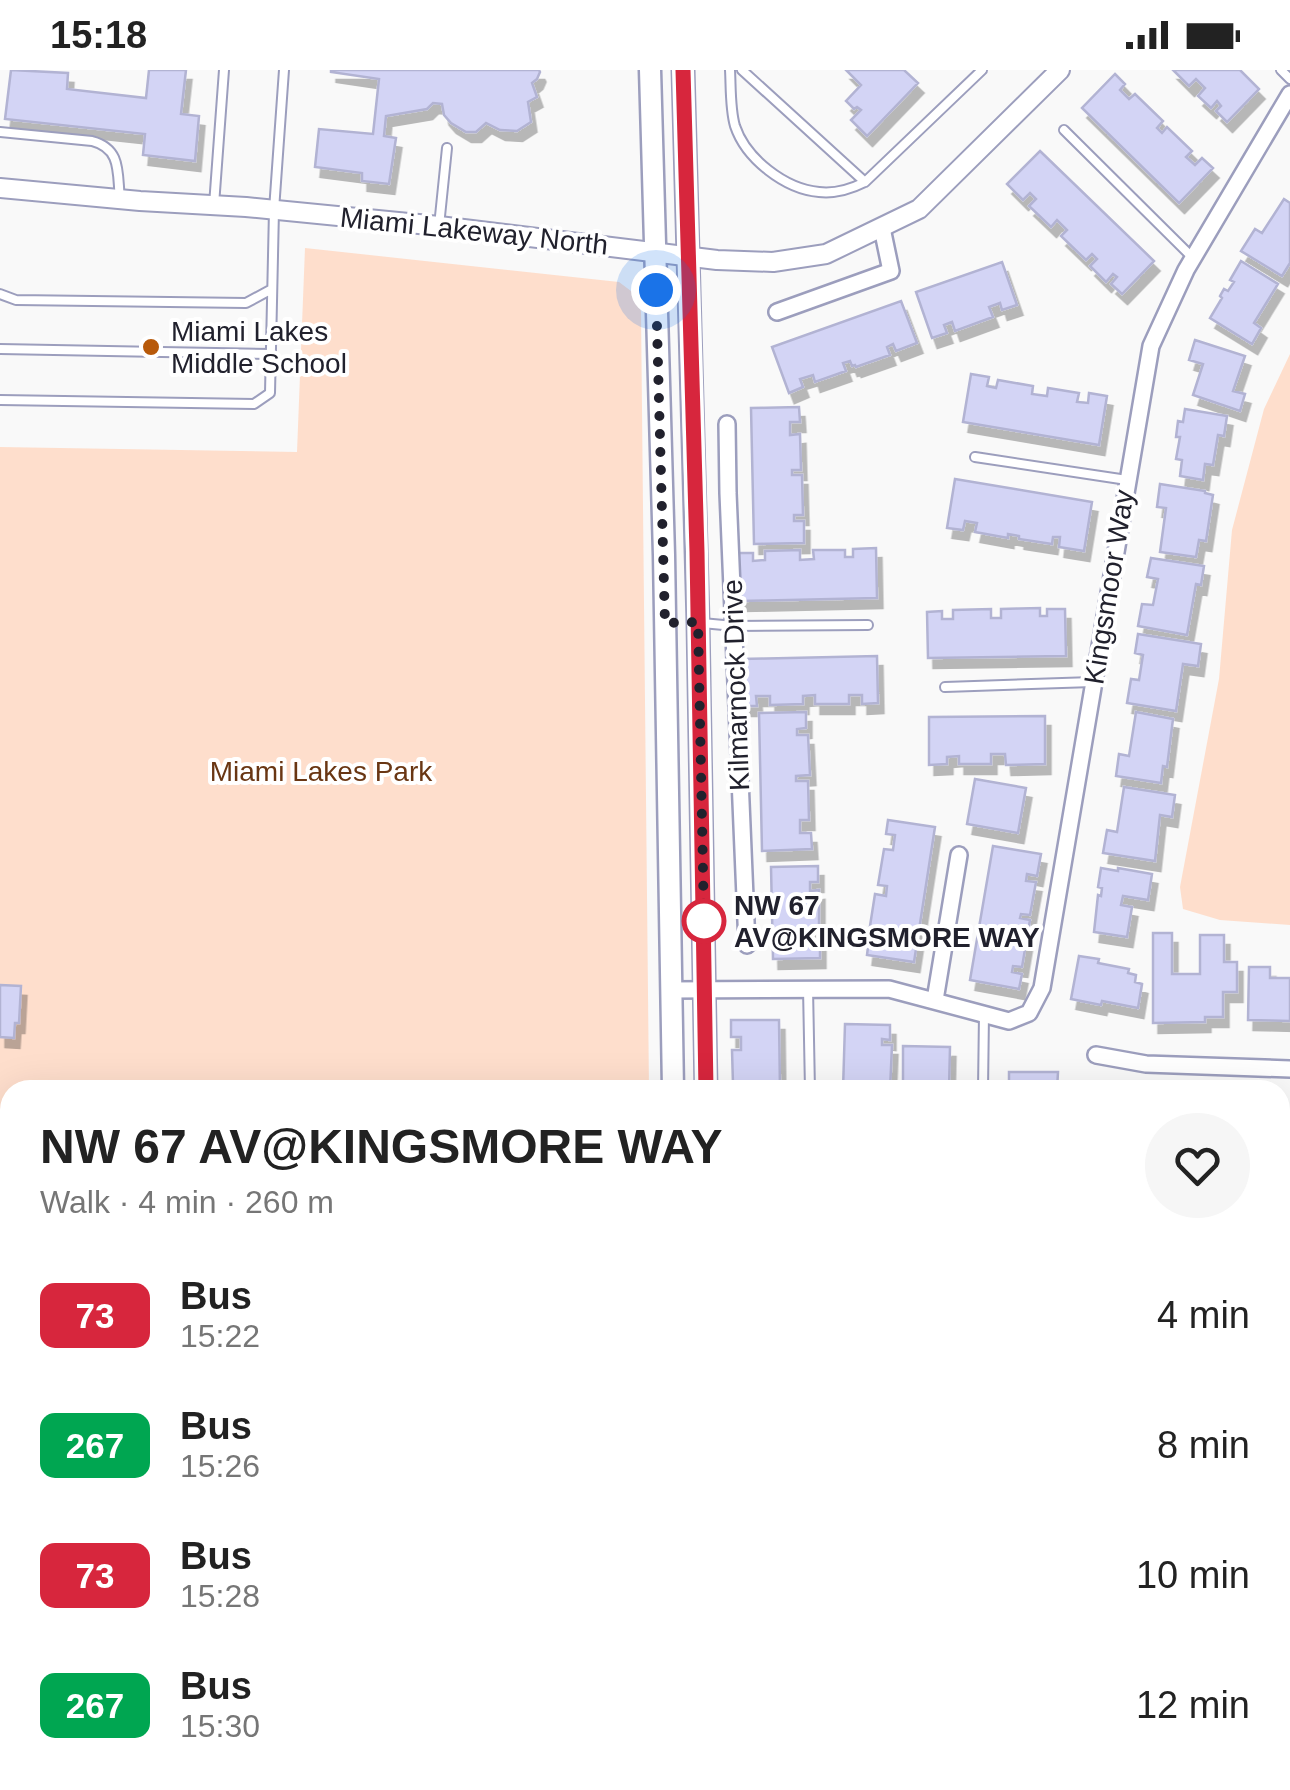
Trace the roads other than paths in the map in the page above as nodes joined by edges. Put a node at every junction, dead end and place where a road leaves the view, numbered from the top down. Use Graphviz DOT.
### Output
graph roads {
  1 [pos="224,70"];
  2 [pos="284,70"];
  3 [pos="650,70"];
  4 [pos="683,70"];
  5 [pos="730,70"];
  6 [pos="742,70"];
  7 [pos="962,70"];
  8 [pos="982,70"];
  9 [pos="1060,70"];
  10 [pos="1280,70"];
  11 [pos="972,80"];
  12 [pos="1290,80"];
  13 [pos="1290,94"];
  14 [pos="1064,130"];
  15 [pos="0,132"];
  16 [pos="448,148"];
  17 [pos="865,182"];
  18 [pos="0,188"];
  19 [pos="120,200"];
  20 [pos="214,205"];
  21 [pos="274,210"];
  22 [pos="439,226"];
  23 [pos="882,228"];
  24 [pos="655,252"];
  25 [pos="687,256"];
  26 [pos="1193,258"];
  27 [pos="272,289"];
  28 [pos="0,294"];
  29 [pos="776,312"];
  30 [pos="0,348"];
  31 [pos="271,354"];
  32 [pos="0,400"];
  33 [pos="728,424"];
  34 [pos="975,457"];
  35 [pos="1126,480"];
  36 [pos="698,622"];
  37 [pos="665,623"];
  38 [pos="868,625"];
  39 [pos="734,626"];
  40 [pos="1093,682"];
  41 [pos="945,687"];
  42 [pos="959,855"];
  43 [pos="746,945"];
  44 [pos="808,988"];
  45 [pos="670,990"];
  46 [pos="705,990"];
  47 [pos="936,1000"];
  48 [pos="984,1014"];
  49 [pos="1096,1054"];
  50 [pos="1290,1069"];
  51 [pos="674,1080"];
  52 [pos="706,1080"];
  53 [pos="810,1080"];
  54 [pos="983,1080"];
  1 -- 20 [label="lane"];
  2 -- 21 [label="lane"];
  3 -- 24 [label="main road"];
  4 -- 25 [label="main road"];
  5 -- 17 [label="lane"];
  6 -- 17 [label="lane"];
  7 -- 11 [label="lane"];
  8 -- 11 [label="lane"];
  9 -- 23 [label="street, Miami Lakeway North"];
  10 -- 12 [label="lane"];
  11 -- 17 [label="lane"];
  13 -- 26 [label="street, Kingsmoor Way"];
  14 -- 26 [label="lane"];
  15 -- 19 [label="lane"];
  16 -- 22 [label="lane"];
  18 -- 19 [label="street, Miami Lakeway North"];
  19 -- 20 [label="street, Miami Lakeway North"];
  20 -- 21 [label="street, Miami Lakeway North"];
  21 -- 22 [label="street, Miami Lakeway North"];
  21 -- 27 [label="lane"];
  22 -- 24 [label="street, Miami Lakeway North"];
  23 -- 25 [label="street, Miami Lakeway North"];
  23 -- 29 [label="street"];
  24 -- 25 [label="street, Miami Lakeway North"];
  24 -- 37 [label="main road"];
  25 -- 36 [label="main road"];
  26 -- 35 [label="street, Kingsmoor Way"];
  27 -- 28 [label="lane"];
  27 -- 31 [label="lane"];
  30 -- 31 [label="lane"];
  31 -- 32 [label="lane"];
  33 -- 39 [label="street, Kilmarnock Drive"];
  34 -- 35 [label="lane"];
  35 -- 40 [label="street, Kingsmoor Way"];
  36 -- 37 [label="main road"];
  36 -- 39 [label="lane"];
  36 -- 46 [label="main road"];
  37 -- 45 [label="main road"];
  38 -- 39 [label="lane"];
  39 -- 43 [label="street, Kilmarnock Drive"];
  40 -- 41 [label="lane"];
  40 -- 48 [label="street, Kingsmoor Way"];
  42 -- 47 [label="street"];
  44 -- 46 [label="street, Kingsmoor Way"];
  44 -- 47 [label="street, Kingsmoor Way"];
  44 -- 53 [label="lane"];
  45 -- 46 [label="street, Kingsmoor Way"];
  45 -- 51 [label="main road"];
  46 -- 52 [label="main road"];
  47 -- 48 [label="street, Kingsmoor Way"];
  48 -- 54 [label="lane"];
  49 -- 50 [label="street"];
}
